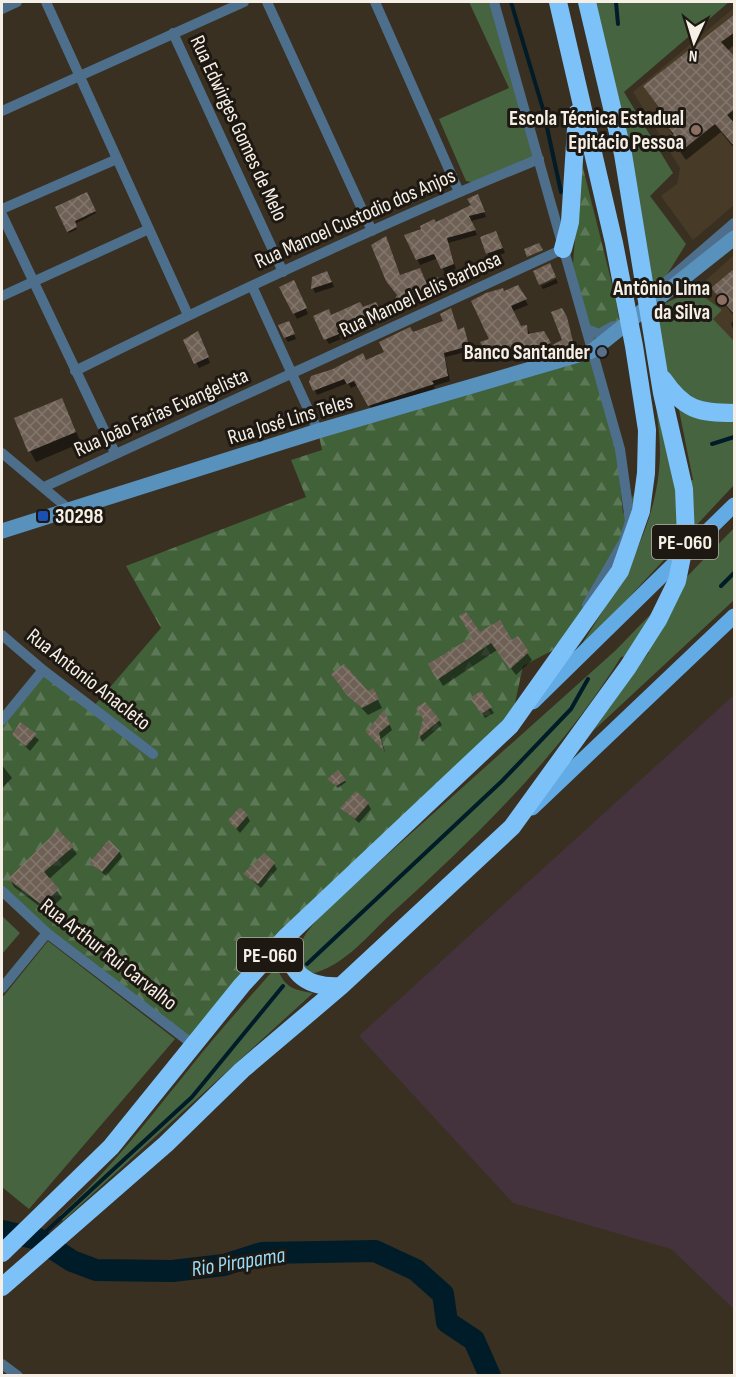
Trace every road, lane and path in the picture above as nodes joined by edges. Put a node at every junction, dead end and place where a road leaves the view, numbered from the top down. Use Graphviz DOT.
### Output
graph roads {
  1 [pos="17,2"];
  2 [pos="46,2"];
  3 [pos="244,2"];
  4 [pos="267,2"];
  5 [pos="375,2"];
  6 [pos="494,2"];
  7 [pos="558,2"];
  8 [pos="587,2"];
  9 [pos="2,9"];
  10 [pos="173,33"];
  11 [pos="80,76"];
  12 [pos="579,90"];
  13 [pos="2,111"];
  14 [pos="117,159"];
  15 [pos="540,159"];
  16 [pos="459,192"];
  17 [pos="2,209"];
  18 [pos="2,215"];
  19 [pos="735,223"];
  20 [pos="149,230"];
  21 [pos="372,231"];
  22 [pos="735,238"];
  23 [pos="563,249"];
  24 [pos="283,272"];
  25 [pos="31,282"];
  26 [pos="252,286"];
  27 [pos="2,296"];
  28 [pos="188,315"];
  29 [pos="586,329"];
  30 [pos="592,351"];
  31 [pos="658,367"];
  32 [pos="75,371"];
  33 [pos="294,373"];
  34 [pos="735,412"];
  35 [pos="318,431"];
  36 [pos="2,453"];
  37 [pos="115,453"];
  38 [pos="44,487"];
  39 [pos="735,505"];
  40 [pos="70,510"];
  41 [pos="2,531"];
  42 [pos="735,616"];
  43 [pos="2,635"];
  44 [pos="570,641"];
  45 [pos="43,670"];
  46 [pos="2,720"];
  47 [pos="510,726"];
  48 [pos="153,754"];
  49 [pos="512,827"];
  50 [pos="2,891"];
  51 [pos="47,933"];
  52 [pos="286,937"];
  53 [pos="341,986"];
  54 [pos="2,988"];
  55 [pos="195,1046"];
  56 [pos="2,1252"];
  57 [pos="2,1287"];
  58 [pos="2,1364"];
  59 [pos="18,1376"];
  1 -- 9 [label="street"];
  2 -- 11 [label="street"];
  3 -- 10 [label="street"];
  4 -- 21 [label="street"];
  5 -- 16 [label="street"];
  6 -- 15 [label="street"];
  7 -- 12 [label="highway, PE-060"];
  8 -- 31 [label="highway, PE-060"];
  10 -- 11 [label="street"];
  10 -- 24 [label="street, Rua Edwirges Gomes de Melo"];
  11 -- 13 [label="street"];
  11 -- 14 [label="street"];
  12 -- 23 [label="highway"];
  12 -- 44 [label="highway, PE-060"];
  14 -- 17 [label="street"];
  14 -- 20 [label="street"];
  15 -- 16 [label="street, Rua Manoel Custodio dos Anjos"];
  15 -- 23 [label="street"];
  16 -- 21 [label="street, Rua Manoel Custodio dos Anjos"];
  18 -- 25 [label="street"];
  19 -- 29 [label="street"];
  20 -- 25 [label="street"];
  20 -- 28 [label="street"];
  21 -- 24 [label="street, Rua Manoel Custodio dos Anjos"];
  22 -- 30 [label="street"];
  23 -- 29 [label="street"];
  23 -- 33 [label="street, Rua Manoel Lelis Barbosa"];
  24 -- 26 [label="street, Rua Manoel Custodio dos Anjos"];
  25 -- 27 [label="street"];
  25 -- 32 [label="street"];
  26 -- 28 [label="street, Rua Manoel Custodio dos Anjos"];
  26 -- 33 [label="street"];
  28 -- 32 [label="street, Rua Manoel Custodio dos Anjos"];
  29 -- 30 [label="street"];
  30 -- 35 [label="street, Rua José Lins Teles"];
  30 -- 44 [label="street"];
  31 -- 34 [label="highway"];
  31 -- 49 [label="highway, PE-060"];
  32 -- 37 [label="street"];
  33 -- 35 [label="street"];
  33 -- 37 [label="street, Rua João Farias Evangelista"];
  35 -- 40 [label="street, Rua José Lins Teles"];
  36 -- 38 [label="street"];
  37 -- 38 [label="street, Rua João Farias Evangelista"];
  38 -- 40 [label="street"];
  39 -- 47 [label="main road"];
  40 -- 41 [label="street, Rua José Lins Teles"];
  42 -- 49 [label="main road"];
  43 -- 45 [label="street, Rua Antonio Anacleto"];
  44 -- 47 [label="highway, PE-060"];
  45 -- 46 [label="street"];
  45 -- 48 [label="street, Rua Antonio Anacleto"];
  47 -- 52 [label="highway, PE-060"];
  49 -- 53 [label="highway, PE-060"];
  50 -- 51 [label="street, Rua Arthur Rui Carvalho"];
  51 -- 54 [label="street"];
  51 -- 55 [label="street, Rua Arthur Rui Carvalho"];
  52 -- 53 [label="highway"];
  52 -- 55 [label="highway, PE-060"];
  53 -- 57 [label="highway, PE-060"];
  55 -- 56 [label="highway, PE-060"];
  58 -- 59 [label="street"];
}
